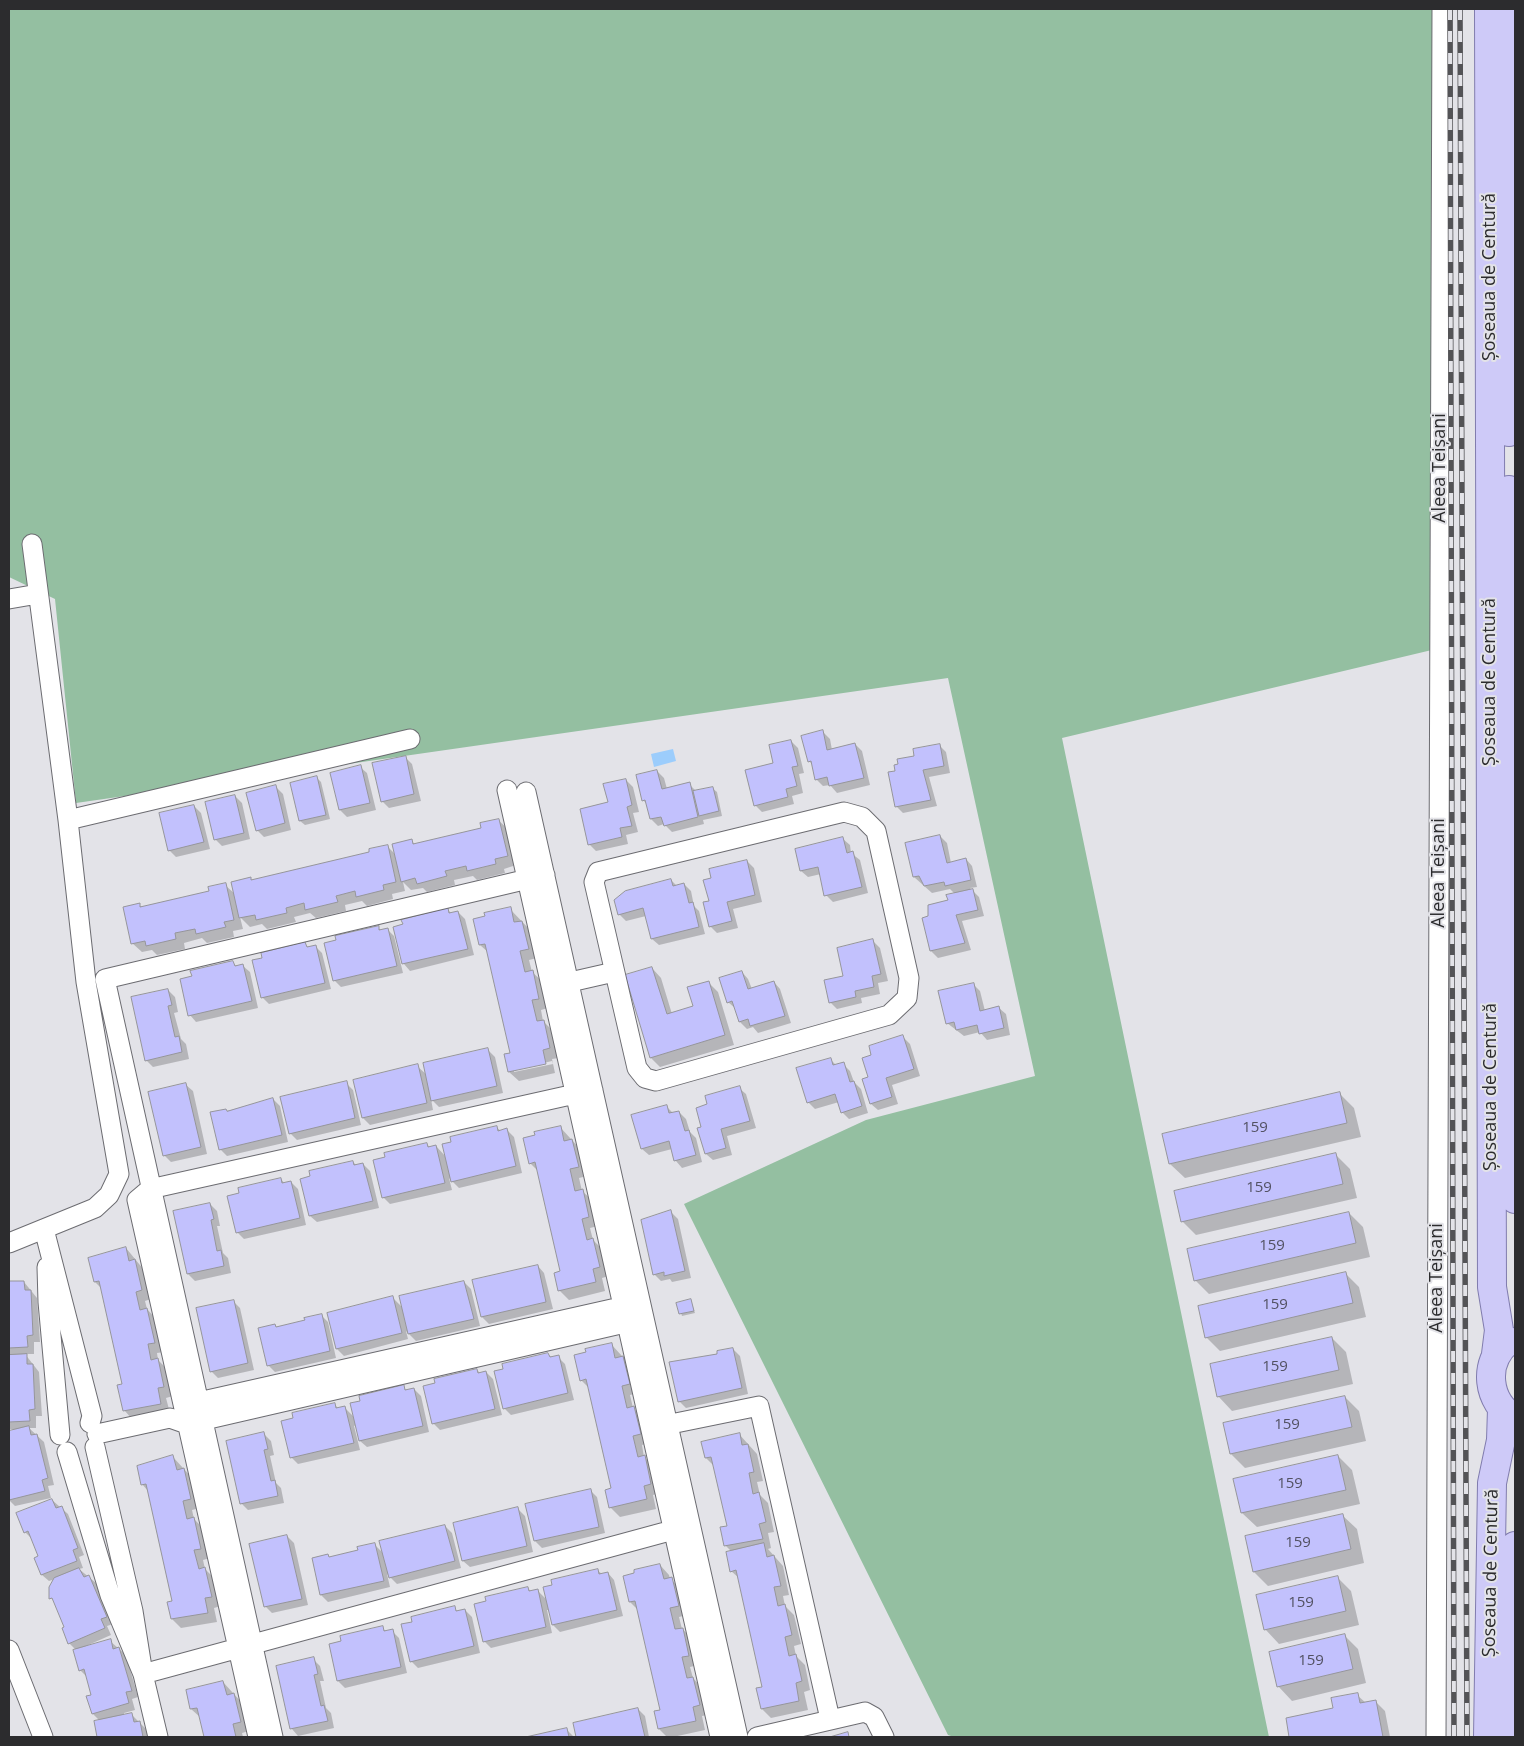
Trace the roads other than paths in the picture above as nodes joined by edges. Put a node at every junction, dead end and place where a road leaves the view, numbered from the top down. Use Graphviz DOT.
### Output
graph roads {
  1 [pos="1442,9"];
  2 [pos="1489,9"];
  3 [pos="1510,9"];
  4 [pos="32,544"];
  5 [pos="38,594"];
  6 [pos="9,600"];
  7 [pos="410,739"];
  8 [pos="507,790"];
  9 [pos="526,792"];
  10 [pos="68,820"];
  11 [pos="536,877"];
  12 [pos="614,972"];
  13 [pos="560,984"];
  14 [pos="584,1092"];
  15 [pos="150,1189"];
  16 [pos="1515,1199"];
  17 [pos="45,1234"];
  18 [pos="9,1243"];
  19 [pos="633,1313"];
  20 [pos="1506,1345"];
  21 [pos="188,1414"];
  22 [pos="1509,1414"];
  23 [pos="659,1427"];
  24 [pos="60,1435"];
  25 [pos="94,1435"];
  26 [pos="67,1452"];
  27 [pos="682,1528"];
  28 [pos="1515,1546"];
  29 [pos="245,1646"];
  30 [pos="9,1650"];
  31 [pos="143,1674"];
  32 [pos="830,1719"];
  33 [pos="43,1737"];
  34 [pos="158,1737"];
  35 [pos="258,1737"];
  36 [pos="273,1737"];
  37 [pos="720,1737"];
  38 [pos="738,1737"];
  39 [pos="757,1737"];
  40 [pos="884,1737"];
  41 [pos="1436,1737"];
  42 [pos="1488,1737"];
  43 [pos="1510,1737"];
  1 -- 41 [label="street, Aleea Teișani"];
  2 -- 20 [label="main road, Șoseaua de Centură"];
  3 -- 16 [label="main road, Șoseaua de Centură"];
  4 -- 5 [label="street"];
  5 -- 6 [label="street"];
  5 -- 10 [label="street"];
  7 -- 10 [label="street"];
  8 -- 11 [label="street"];
  9 -- 11 [label="street"];
  10 -- 17 [label="street"];
  11 -- 13 [label="street"];
  11 -- 15 [label="street"];
  12 -- 12 [label="street"];
  12 -- 13 [label="street"];
  13 -- 14 [label="street"];
  14 -- 15 [label="street"];
  14 -- 19 [label="street"];
  15 -- 21 [label="street"];
  17 -- 18 [label="street"];
  17 -- 24 [label="street"];
  17 -- 25 [label="street"];
  19 -- 21 [label="street"];
  19 -- 23 [label="street"];
  20 -- 22 [label="main road, Șoseaua de Centură"];
  21 -- 25 [label="street"];
  21 -- 29 [label="street"];
  22 -- 42 [label="main road, Șoseaua de Centură"];
  23 -- 27 [label="street"];
  23 -- 32 [label="street"];
  24 -- 25 [label="street"];
  24 -- 26 [label="street"];
  25 -- 26 [label="street"];
  25 -- 31 [label="street"];
  26 -- 31 [label="street"];
  27 -- 29 [label="street"];
  27 -- 37 [label="street"];
  27 -- 38 [label="street"];
  28 -- 43 [label="main road, Șoseaua de Centură"];
  29 -- 31 [label="street"];
  29 -- 35 [label="street"];
  29 -- 36 [label="street"];
  30 -- 33 [label="street"];
  31 -- 34 [label="street"];
  32 -- 39 [label="street"];
  32 -- 40 [label="street"];
}
